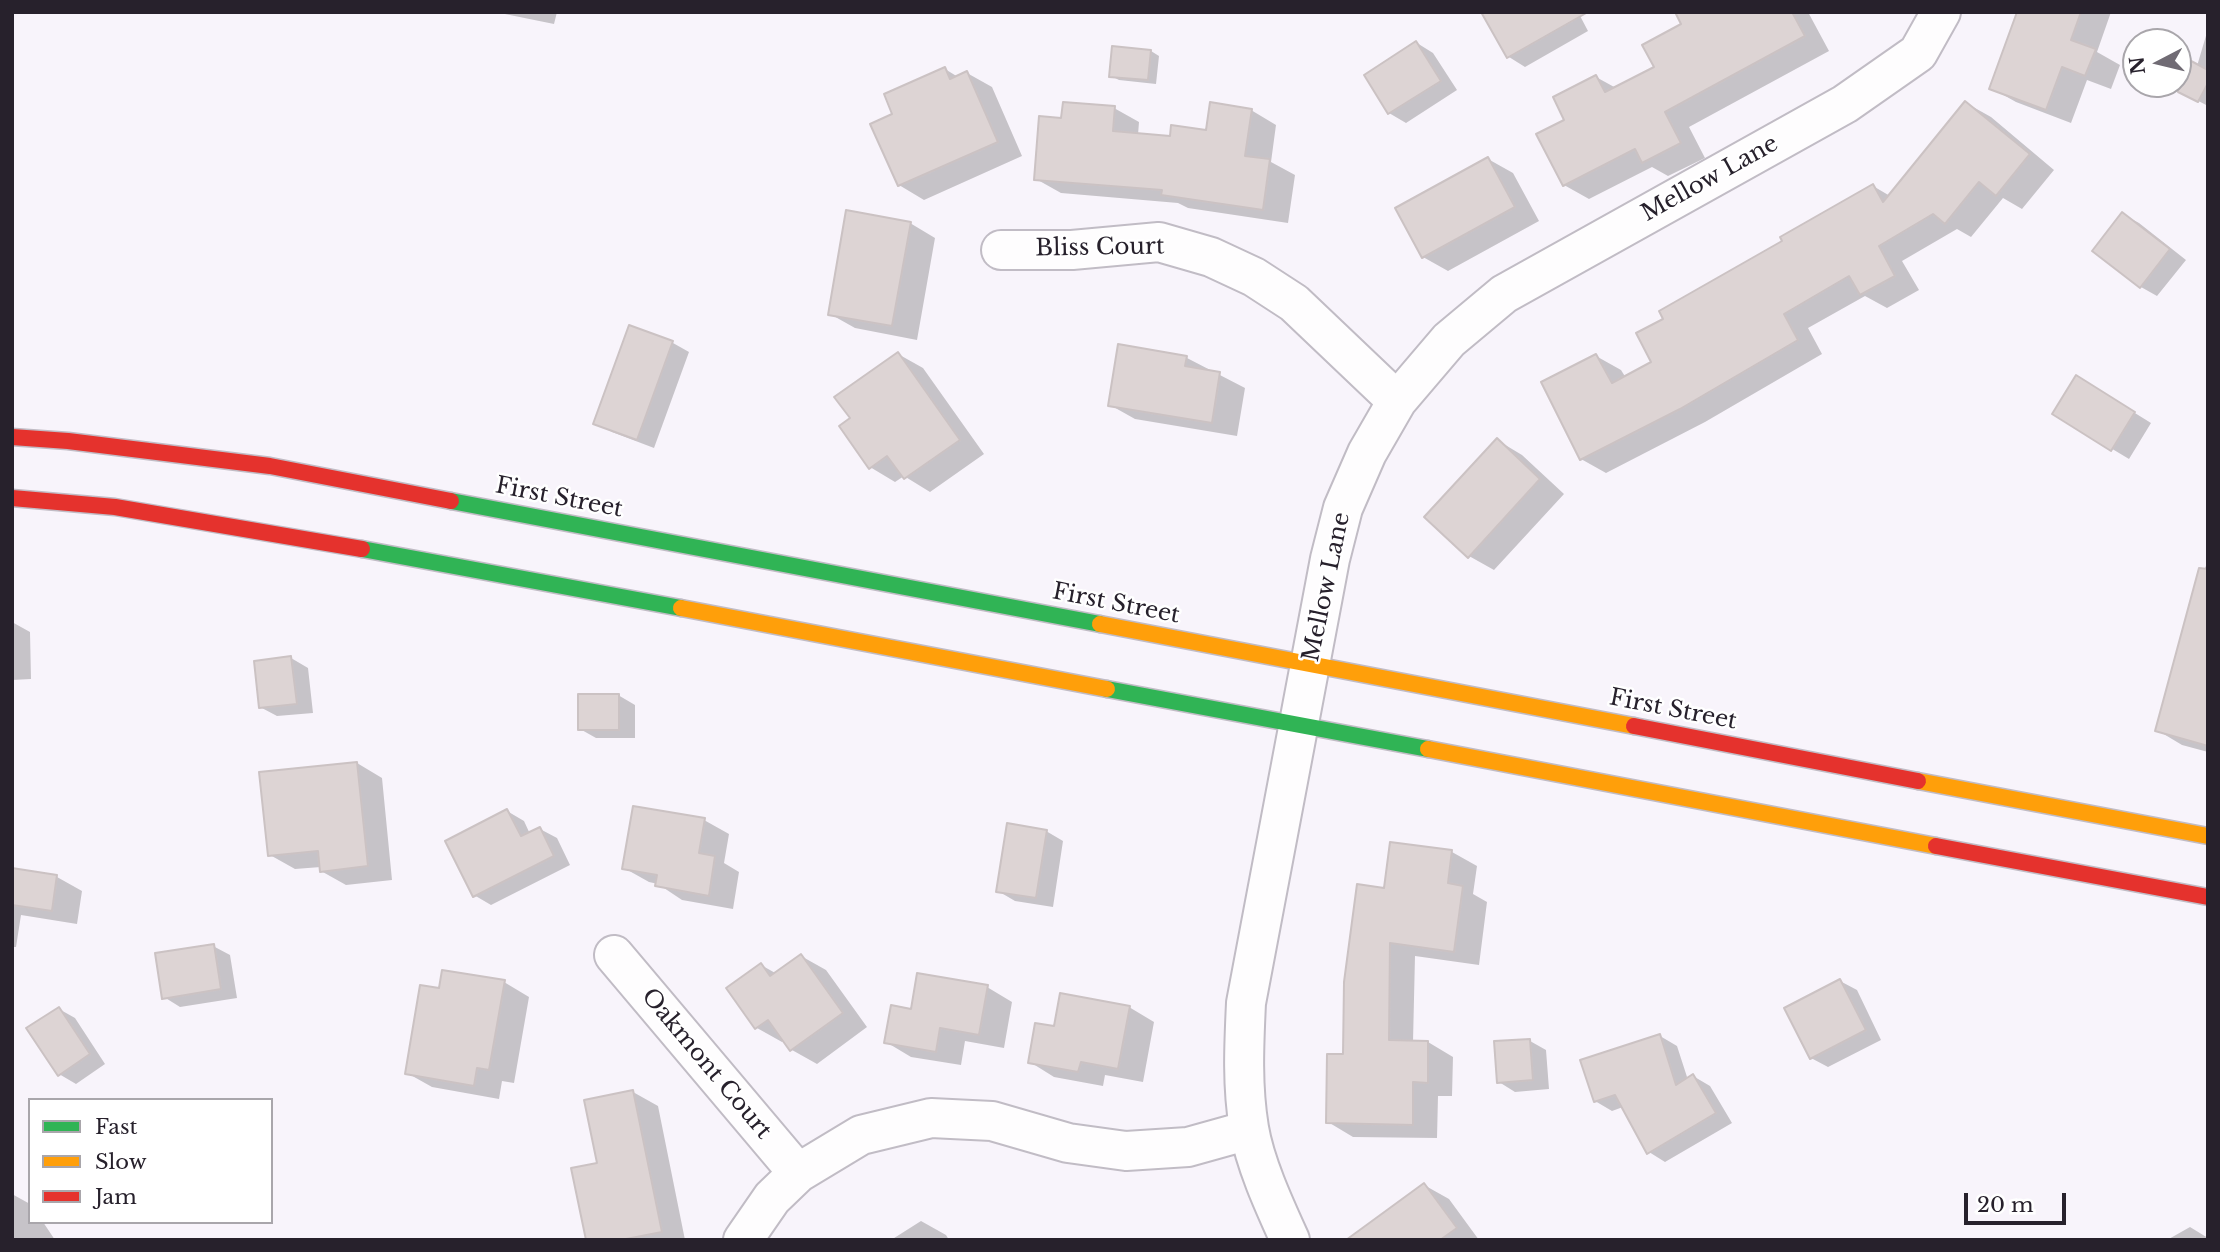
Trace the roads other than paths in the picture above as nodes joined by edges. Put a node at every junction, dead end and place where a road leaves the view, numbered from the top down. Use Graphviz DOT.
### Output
graph roads {
  1 [pos="1941,12"];
  2 [pos="1001,250"];
  3 [pos="1397,401"];
  4 [pos="12,438"];
  5 [pos="12,499"];
  6 [pos="1310,664"];
  7 [pos="1298,725"];
  8 [pos="2208,835"];
  9 [pos="2208,897"];
  10 [pos="614,955"];
  11 [pos="1250,1130"];
  12 [pos="798,1172"];
  13 [pos="743,1240"];
  14 [pos="1290,1240"];
  1 -- 3 [label="street, Mellow Lane"];
  2 -- 3 [label="street, Bliss Court"];
  3 -- 6 [label="street, Mellow Lane"];
  4 -- 6 [label="main road, First Street"];
  5 -- 7 [label="main road"];
  6 -- 7 [label="street, Mellow Lane"];
  6 -- 8 [label="main road, First Street"];
  7 -- 9 [label="main road"];
  7 -- 11 [label="street, Mellow Lane"];
  10 -- 12 [label="street, Oakmont Court"];
  11 -- 12 [label="street"];
  11 -- 14 [label="street, Mellow Lane"];
  12 -- 13 [label="street"];
}
